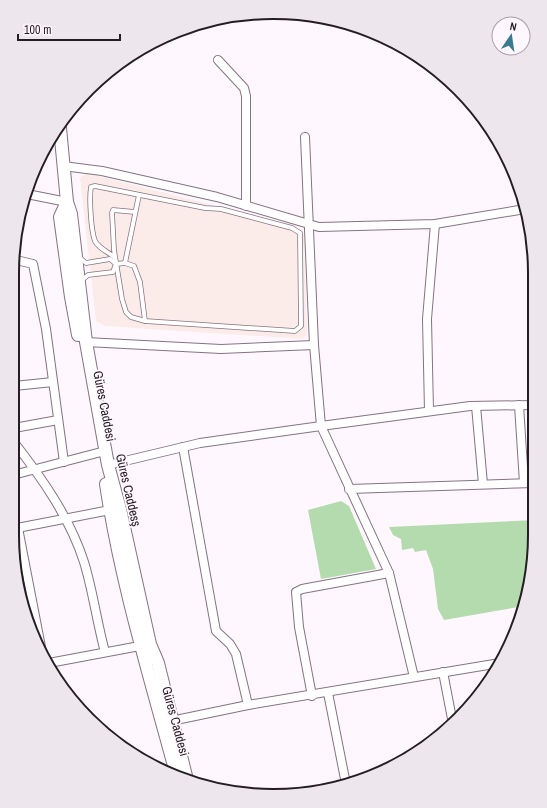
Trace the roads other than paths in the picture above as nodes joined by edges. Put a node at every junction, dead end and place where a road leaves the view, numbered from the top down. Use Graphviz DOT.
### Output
graph roads {
  1 [pos="218,60"];
  2 [pos="60,136"];
  3 [pos="305,137"];
  4 [pos="64,166"];
  5 [pos="32,195"];
  6 [pos="139,195"];
  7 [pos="67,202"];
  8 [pos="246,206"];
  9 [pos="519,210"];
  10 [pos="135,212"];
  11 [pos="435,224"];
  12 [pos="309,225"];
  13 [pos="76,254"];
  14 [pos="115,258"];
  15 [pos="20,261"];
  16 [pos="126,263"];
  17 [pos="116,264"];
  18 [pos="79,285"];
  19 [pos="145,321"];
  20 [pos="86,342"];
  21 [pos="314,345"];
  22 [pos="53,382"];
  23 [pos="19,385"];
  24 [pos="519,405"];
  25 [pos="528,405"];
  26 [pos="476,406"];
  27 [pos="429,411"];
  28 [pos="58,420"];
  29 [pos="321,426"];
  30 [pos="19,427"];
  31 [pos="183,447"];
  32 [pos="19,448"];
  33 [pos="103,452"];
  34 [pos="64,462"];
  35 [pos="108,465"];
  36 [pos="35,469"];
  37 [pos="19,473"];
  38 [pos="524,483"];
  39 [pos="528,483"];
  40 [pos="483,484"];
  41 [pos="349,489"];
  42 [pos="110,510"];
  43 [pos="66,519"];
  44 [pos="19,528"];
  45 [pos="20,552"];
  46 [pos="390,573"];
  47 [pos="37,629"];
  48 [pos="146,645"];
  49 [pos="105,652"];
  50 [pos="53,662"];
  51 [pos="493,664"];
  52 [pos="443,672"];
  53 [pos="414,678"];
  54 [pos="328,693"];
  55 [pos="312,696"];
  56 [pos="248,705"];
  57 [pos="451,716"];
  58 [pos="171,721"];
  59 [pos="175,770"];
  60 [pos="185,773"];
  61 [pos="345,778"];
  1 -- 8 [label="street"];
  2 -- 4 [label="street"];
  3 -- 12 [label="street"];
  4 -- 7 [label="street"];
  4 -- 8 [label="street"];
  5 -- 7 [label="street"];
  6 -- 10 [label="lane"];
  6 -- 14 [label="lane"];
  6 -- 19 [label="lane"];
  7 -- 13 [label="street, Güres Caddesş"];
  7 -- 33 [label="street, Güres Caddesi"];
  8 -- 12 [label="street"];
  9 -- 11 [label="street"];
  10 -- 14 [label="lane"];
  10 -- 16 [label="lane"];
  11 -- 12 [label="street"];
  11 -- 27 [label="street"];
  12 -- 21 [label="street"];
  13 -- 17 [label="lane"];
  13 -- 18 [label="street, Güres Caddesş"];
  14 -- 17 [label="lane"];
  15 -- 22 [label="street"];
  16 -- 17 [label="lane"];
  16 -- 19 [label="lane"];
  17 -- 18 [label="lane"];
  17 -- 19 [label="lane"];
  18 -- 20 [label="street, Güres Caddesş"];
  20 -- 21 [label="street"];
  20 -- 33 [label="street, Güres Caddesş"];
  21 -- 29 [label="street"];
  22 -- 23 [label="street"];
  22 -- 28 [label="street"];
  24 -- 25 [label="street"];
  24 -- 26 [label="street"];
  24 -- 38 [label="street"];
  26 -- 27 [label="street"];
  26 -- 40 [label="street"];
  27 -- 29 [label="street"];
  28 -- 30 [label="street"];
  28 -- 34 [label="street"];
  29 -- 31 [label="street"];
  29 -- 41 [label="street"];
  31 -- 35 [label="street"];
  31 -- 56 [label="street"];
  32 -- 36 [label="street"];
  33 -- 34 [label="street"];
  33 -- 35 [label="street, Güres Caddesş"];
  33 -- 42 [label="street, Güres Caddesi"];
  34 -- 36 [label="street"];
  35 -- 48 [label="street, Güres Caddesş"];
  36 -- 37 [label="street"];
  36 -- 43 [label="street"];
  38 -- 39 [label="street"];
  38 -- 40 [label="street"];
  40 -- 41 [label="street"];
  41 -- 46 [label="street"];
  42 -- 43 [label="street"];
  42 -- 48 [label="street, Güres Caddesi"];
  43 -- 44 [label="street"];
  43 -- 49 [label="street"];
  45 -- 47 [label="street"];
  46 -- 53 [label="street"];
  46 -- 55 [label="street"];
  48 -- 49 [label="street"];
  48 -- 58 [label="street, Güres Caddesş"];
  48 -- 59 [label="street, Güres Caddesi"];
  49 -- 50 [label="street"];
  51 -- 52 [label="street"];
  52 -- 53 [label="street"];
  52 -- 57 [label="street"];
  53 -- 54 [label="street"];
  54 -- 55 [label="street"];
  54 -- 61 [label="street"];
  55 -- 56 [label="street"];
  56 -- 58 [label="street"];
  58 -- 60 [label="street, Güres Caddesş"];
}
